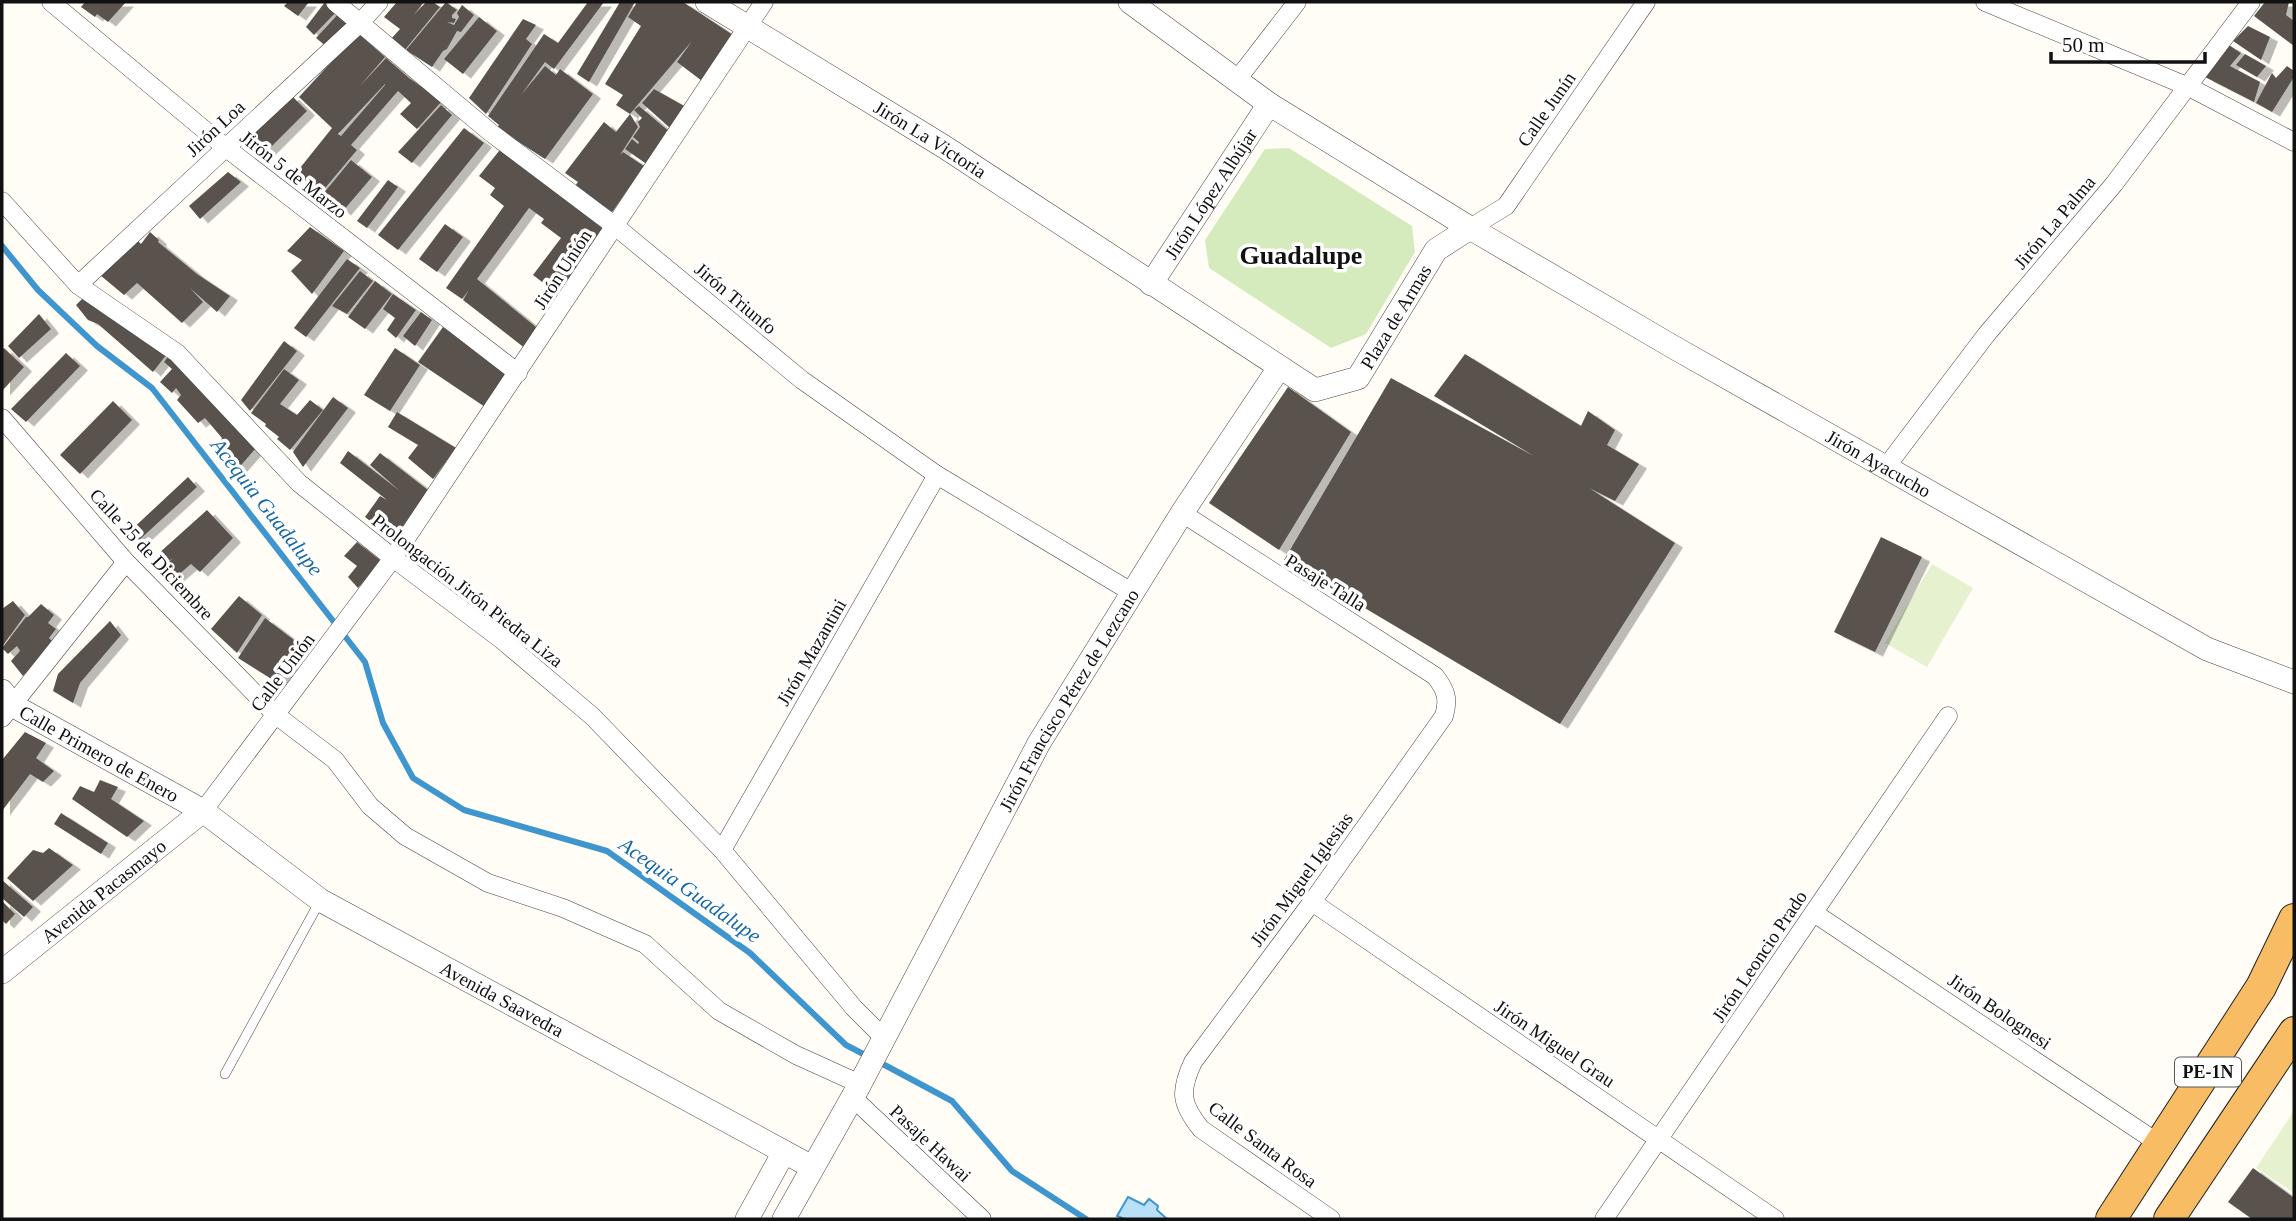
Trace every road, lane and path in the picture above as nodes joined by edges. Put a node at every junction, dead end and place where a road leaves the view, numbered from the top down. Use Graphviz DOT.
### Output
graph roads {
  1 [pos="51,2"];
  2 [pos="335,2"];
  3 [pos="379,2"];
  4 [pos="707,2"];
  5 [pos="764,2"];
  6 [pos="1130,2"];
  7 [pos="1297,2"];
  8 [pos="1646,2"];
  9 [pos="1985,2"];
  10 [pos="2250,2"];
  11 [pos="360,23"];
  12 [pos="749,25"];
  13 [pos="1236,81"];
  14 [pos="2189,86"];
  15 [pos="1269,104"];
  16 [pos="2294,142"];
  17 [pos="225,147"];
  18 [pos="2,201"];
  19 [pos="615,226"];
  20 [pos="1470,228"];
  21 [pos="1151,284"];
  22 [pos="78,285"];
  23 [pos="1279,368"];
  24 [pos="518,373"];
  25 [pos="2,418"];
  26 [pos="1886,467"];
  27 [pos="937,475"];
  28 [pos="1182,513"];
  29 [pos="393,558"];
  30 [pos="126,562"];
  31 [pos="1133,593"];
  32 [pos="2294,682"];
  33 [pos="1445,689"];
  34 [pos="5,705"];
  35 [pos="276,715"];
  36 [pos="1948,716"];
  37 [pos="203,811"];
  38 [pos="722,850"];
  39 [pos="320,900"];
  40 [pos="1312,902"];
  41 [pos="1814,913"];
  42 [pos="2294,919"];
  43 [pos="2,972"];
  44 [pos="2294,1032"];
  45 [pos="869,1066"];
  46 [pos="225,1074"];
  47 [pos="1184,1094"];
  48 [pos="1658,1140"];
  49 [pos="2161,1145"];
  50 [pos="784,1152"];
  51 [pos="812,1167"];
  52 [pos="747,1219"];
  53 [pos="784,1219"];
  54 [pos="982,1219"];
  55 [pos="1331,1219"];
  56 [pos="1604,1219"];
  57 [pos="1775,1219"];
  58 [pos="2111,1219"];
  59 [pos="2169,1219"];
  1 -- 17 [label="street, Jirón 5 de Marzo"];
  2 -- 11 [label="street, Jirón Triunfo"];
  3 -- 11 [label="street, Jirón Loa"];
  4 -- 12 [label="street, Jirón La Victoria"];
  5 -- 12 [label="street, Jirón Unión"];
  6 -- 13 [label="street"];
  7 -- 13 [label="street"];
  8 -- 20 [label="street, Calle Junín"];
  9 -- 14 [label="street"];
  10 -- 14 [label="street, Jirón La Palma"];
  11 -- 17 [label="street, Jirón Loa"];
  11 -- 19 [label="street, Jirón Triunfo"];
  12 -- 19 [label="street, Jirón Unión"];
  12 -- 21 [label="street, Jirón La Victoria"];
  13 -- 15 [label="street"];
  14 -- 16 [label="street"];
  14 -- 26 [label="street, Jirón La Palma"];
  15 -- 20 [label="street"];
  15 -- 21 [label="street, Jirón López Albújar"];
  17 -- 22 [label="street, Jirón Loa"];
  17 -- 24 [label="street, Jirón 5 de Marzo"];
  18 -- 22 [label="street, Prolongación Jirón Piedra Liza"];
  19 -- 24 [label="street, Jirón Unión"];
  19 -- 27 [label="street, Jirón Triunfo"];
  20 -- 23 [label="street, Plaza de Armas"];
  20 -- 26 [label="street, Jirón Ayacucho"];
  21 -- 23 [label="street, Plaza de Armas"];
  22 -- 29 [label="street, Prolongación Jirón Piedra Liza"];
  23 -- 28 [label="street, Jirón Francisco Pérez de Lezcano"];
  24 -- 29 [label="street, Jirón Unión"];
  25 -- 30 [label="street, Calle 25 de Diciembre"];
  26 -- 32 [label="street, Jirón Ayacucho"];
  27 -- 31 [label="street, Jirón Triunfo"];
  27 -- 38 [label="street, Jirón Mazantini"];
  28 -- 31 [label="street, Jirón Francisco Pérez de Lezcano"];
  28 -- 33 [label="street, Pasaje Talla"];
  29 -- 35 [label="street, Calle Unión"];
  29 -- 38 [label="street, Prolongación Jirón Piedra Liza"];
  30 -- 34 [label="street"];
  30 -- 35 [label="street, Calle 25 de Diciembre"];
  31 -- 45 [label="street, Jirón Francisco Pérez de Lezcano"];
  33 -- 40 [label="street, Jirón Miguel Iglesias"];
  34 -- 37 [label="street, Calle Primero de Enero"];
  35 -- 37 [label="street, Calle Unión"];
  35 -- 45 [label="street, Calle 25 de Diciembre"];
  36 -- 41 [label="street, Jirón Leoncio Prado"];
  37 -- 39 [label="street, Avenida Saavedra"];
  37 -- 43 [label="street, Avenida Pacasmayo"];
  38 -- 45 [label="street, Prolongación Jirón Piedra Liza"];
  39 -- 46 [label="lane"];
  39 -- 50 [label="street, Avenida Saavedra"];
  40 -- 47 [label="street, Jirón Miguel Iglesias"];
  40 -- 48 [label="street, Jirón Miguel Grau"];
  41 -- 48 [label="street, Jirón Leoncio Prado"];
  41 -- 49 [label="street, Jirón Bolognesi"];
  42 -- 49 [label="highway, PE-1N"];
  44 -- 59 [label="highway, PE-1N"];
  45 -- 51 [label="street, Jirón Francisco Pérez de Lezcano"];
  45 -- 54 [label="street, Pasaje Hawai"];
  47 -- 55 [label="street, Calle Santa Rosa"];
  48 -- 56 [label="street, Jirón Leoncio Prado"];
  48 -- 57 [label="street, Jirón Miguel Grau"];
  49 -- 58 [label="highway, PE-1N"];
  50 -- 51 [label="street, Avenida Saavedra"];
  50 -- 52 [label="street"];
  51 -- 53 [label="street, Jirón Francisco Pérez de Lezcano"];
}
